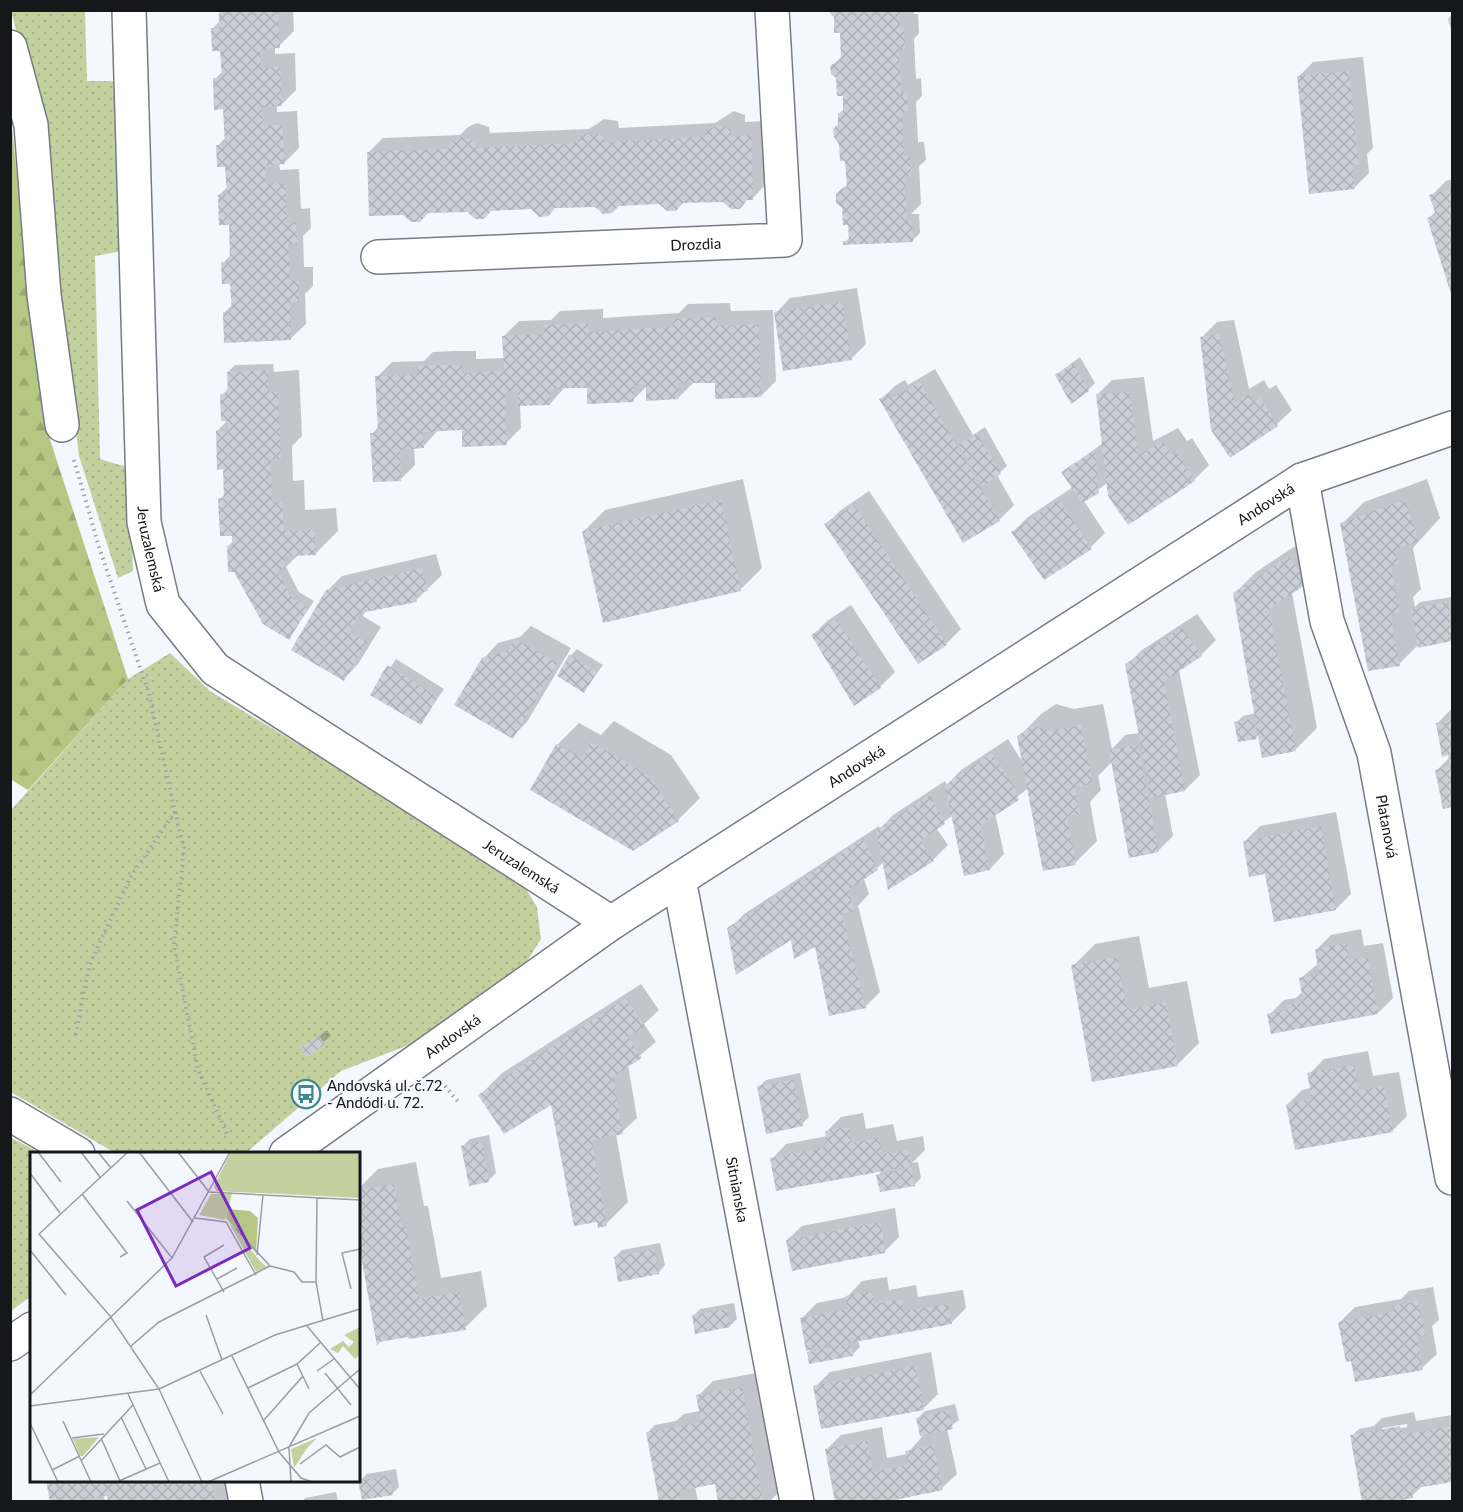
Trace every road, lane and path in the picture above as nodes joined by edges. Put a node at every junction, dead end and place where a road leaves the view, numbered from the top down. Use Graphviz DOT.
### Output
graph roads {
  1 [pos="129,10"];
  2 [pos="772,10"];
  3 [pos="10,47"];
  4 [pos="378,257"];
  5 [pos="62,425"];
  6 [pos="1452,428"];
  7 [pos="1302,480"];
  8 [pos="175,812"];
  9 [pos="679,879"];
  10 [pos="611,923"];
  11 [pos="75,1038"];
  12 [pos="10,1114"];
  13 [pos="226,1134"];
  14 [pos="75,1152"];
  15 [pos="289,1152"];
  16 [pos="1452,1178"];
  17 [pos="30,1330"];
  18 [pos="10,1344"];
  19 [pos="242,1482"];
  20 [pos="246,1502"];
  21 [pos="797,1502"];
  1 -- 10 [label="street, Jeruzalemská"];
  2 -- 4 [label="street, Drozdia"];
  3 -- 5 [label="street"];
  5 -- 8 [label="path"];
  6 -- 7 [label="street, Andovská"];
  7 -- 9 [label="street, Andovská"];
  7 -- 16 [label="street, Platanová"];
  8 -- 11 [label="path"];
  8 -- 13 [label="path"];
  9 -- 10 [label="street, Andovská"];
  9 -- 21 [label="street, Sitnianska"];
  10 -- 15 [label="street, Andovská"];
  12 -- 14 [label="street"];
  17 -- 18 [label="street"];
  19 -- 20 [label="street"];
}
